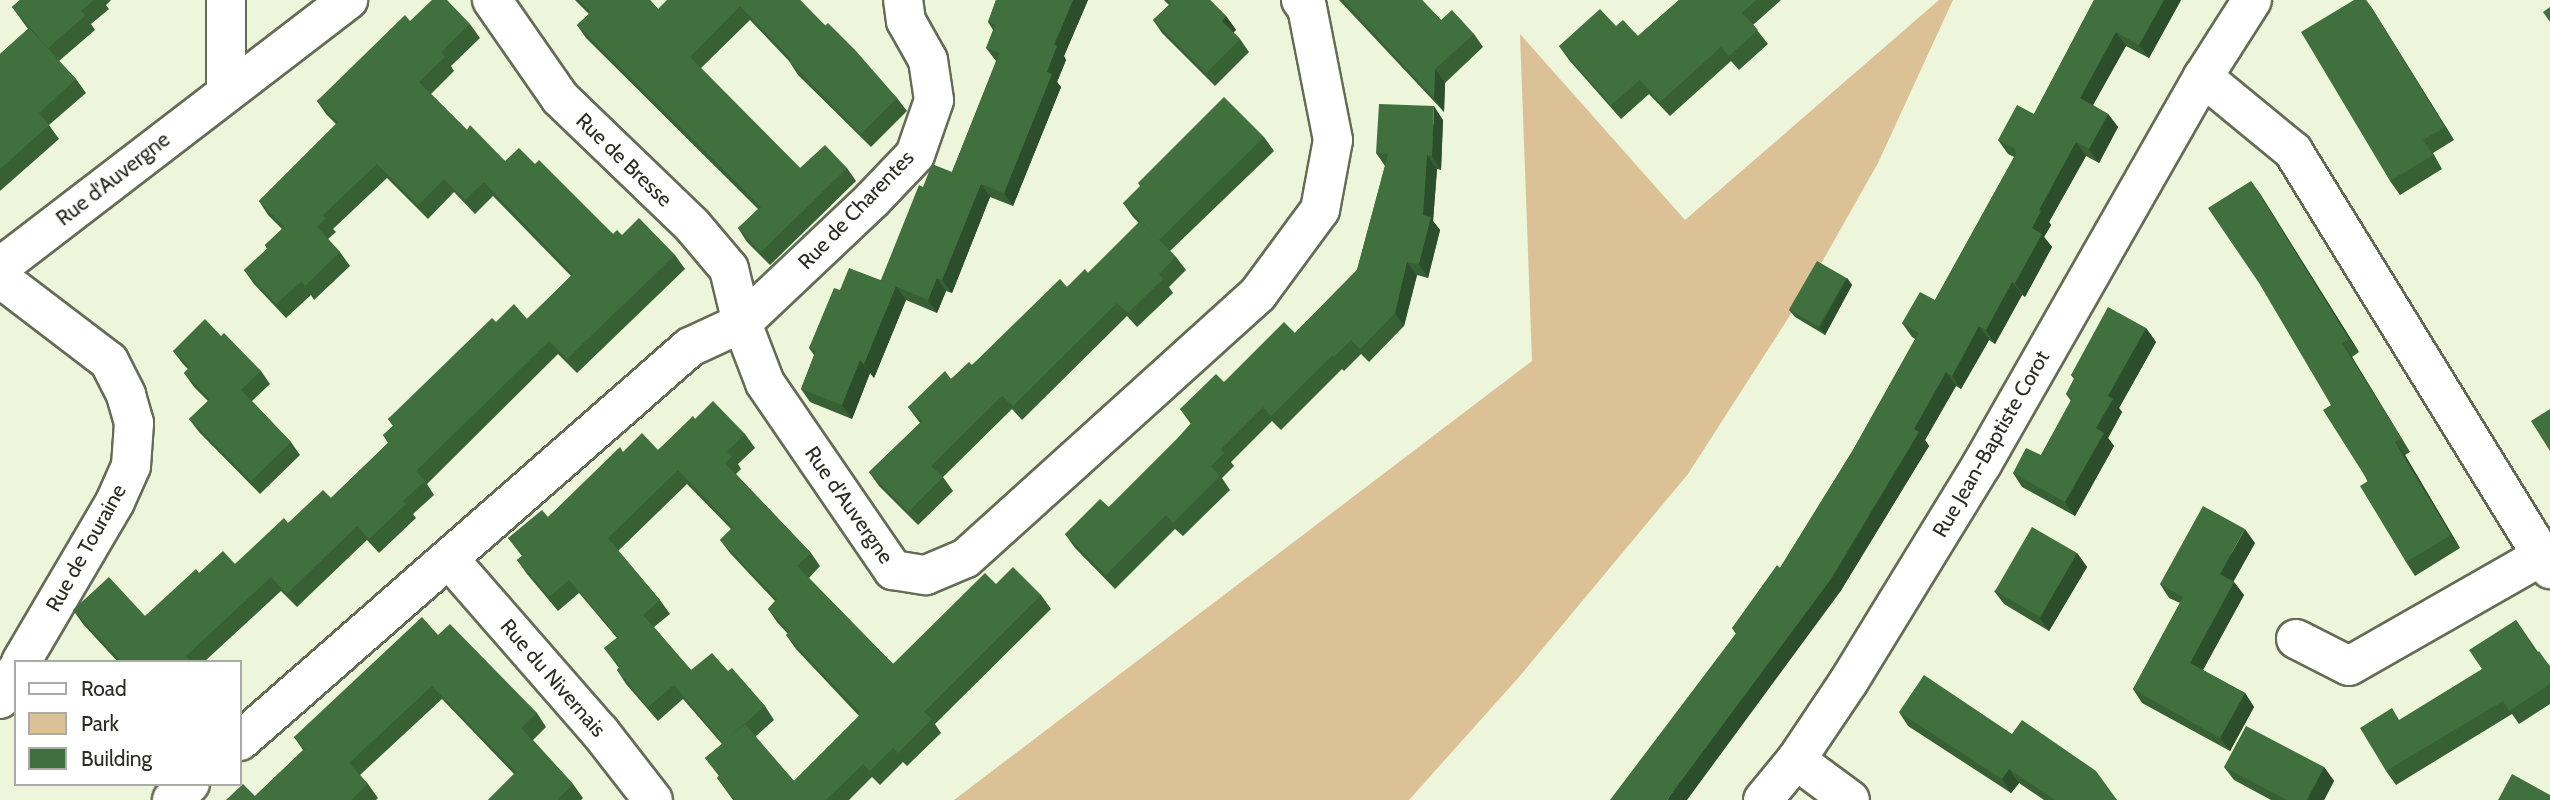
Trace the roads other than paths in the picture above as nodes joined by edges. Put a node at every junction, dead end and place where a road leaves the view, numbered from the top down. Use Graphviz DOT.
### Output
graph roads {
  1 [pos="226,0"];
  2 [pos="348,0"];
  3 [pos="492,0"];
  4 [pos="903,0"];
  5 [pos="1301,0"];
  6 [pos="2252,0"];
  7 [pos="2203,77"];
  8 [pos="226,91"];
  9 [pos="0,267"];
  10 [pos="0,278"];
  11 [pos="742,323"];
  12 [pos="449,559"];
  13 [pos="2546,563"];
  14 [pos="2297,639"];
  15 [pos="21,660"];
  16 [pos="242,739"];
  17 [pos="1796,760"];
  18 [pos="188,786"];
  19 [pos="172,800"];
  20 [pos="653,800"];
  21 [pos="1763,800"];
  22 [pos="1850,800"];
  1 -- 8 [label="street"];
  2 -- 8 [label="street, Rue d'Auvergne"];
  3 -- 11 [label="street, Rue de Bresse"];
  4 -- 11 [label="street, Rue de Charentes"];
  5 -- 11 [label="street, Rue d'Auvergne"];
  6 -- 7 [label="street, Rue Jean-Baptiste Corot"];
  7 -- 13 [label="street"];
  7 -- 17 [label="street, Rue Jean-Baptiste Corot"];
  8 -- 9 [label="street, Rue d'Auvergne"];
  10 -- 15 [label="street, Rue de Touraine"];
  11 -- 12 [label="street"];
  12 -- 16 [label="street"];
  12 -- 20 [label="street, Rue du Nivernais"];
  13 -- 14 [label="street"];
  17 -- 21 [label="street, Rue Jean-Baptiste Corot"];
  17 -- 22 [label="street"];
  18 -- 19 [label="street"];
}
